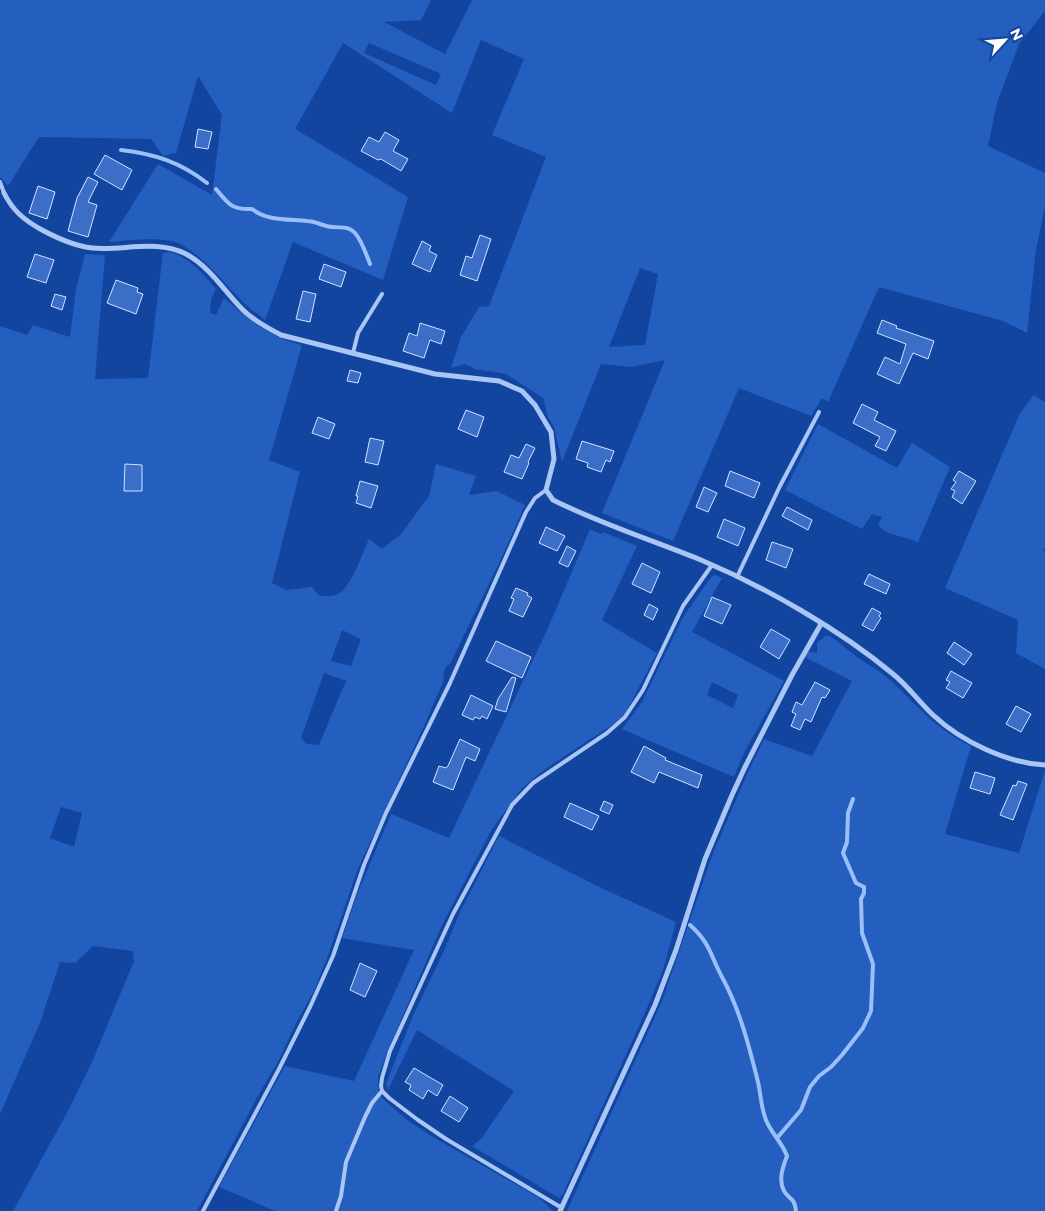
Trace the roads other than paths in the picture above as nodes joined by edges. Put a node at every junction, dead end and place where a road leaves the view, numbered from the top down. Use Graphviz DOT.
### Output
graph roads {
  1 [pos="0,182"];
  2 [pos="4,194"];
  3 [pos="382,294"];
  4 [pos="353,353"];
  5 [pos="819,412"];
  6 [pos="546,490"];
  7 [pos="712,565"];
  8 [pos="737,577"];
  9 [pos="821,624"];
  10 [pos="1045,765"];
  11 [pos="382,1091"];
  12 [pos="561,1210"];
  13 [pos="203,1211"];
  14 [pos="336,1211"];
  1 -- 2 [label="lane"];
  2 -- 4 [label="street"];
  3 -- 4 [label="lane"];
  4 -- 6 [label="street"];
  5 -- 8 [label="lane"];
  6 -- 7 [label="street"];
  6 -- 13 [label="lane"];
  7 -- 8 [label="street"];
  7 -- 11 [label="lane"];
  8 -- 9 [label="street"];
  9 -- 10 [label="street"];
  9 -- 12 [label="street"];
  11 -- 12 [label="lane"];
  11 -- 14 [label="lane"];
}
